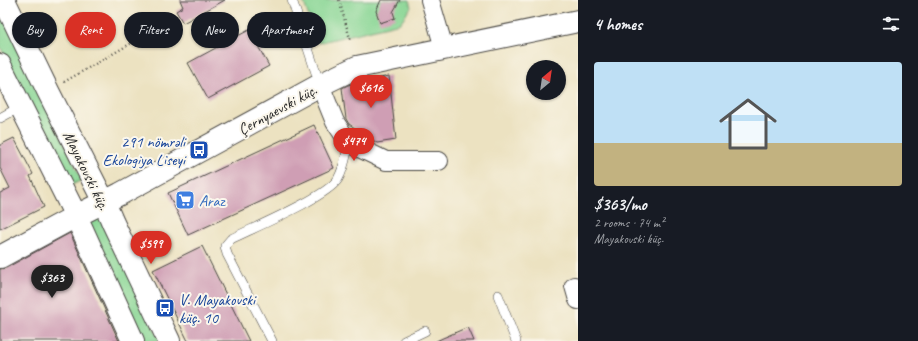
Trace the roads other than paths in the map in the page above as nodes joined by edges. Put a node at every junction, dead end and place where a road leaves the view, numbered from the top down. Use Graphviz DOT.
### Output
graph roads {
  1 [pos="4,0"];
  2 [pos="292,0"];
  3 [pos="430,0"];
  4 [pos="578,21"];
  5 [pos="444,48"];
  6 [pos="0,65"];
  7 [pos="320,85"];
  8 [pos="20,107"];
  9 [pos="0,118"];
  10 [pos="349,143"];
  11 [pos="439,161"];
  12 [pos="104,202"];
  13 [pos="76,216"];
  14 [pos="0,257"];
  15 [pos="498,295"];
  16 [pos="425,331"];
  17 [pos="133,341"];
  18 [pos="169,341"];
  19 [pos="272,341"];
  20 [pos="404,341"];
  21 [pos="516,341"];
  1 -- 12 [label="street, Mayakovski küç."];
  2 -- 7 [label="lane"];
  3 -- 5 [label="street"];
  4 -- 5 [label="street, Çernyaevski küç."];
  5 -- 7 [label="street, Çernyaevski küç."];
  6 -- 8 [label="street, Mayakovski küç."];
  7 -- 10 [label="street"];
  7 -- 12 [label="street, Çernyaevski küç."];
  8 -- 9 [label="lane"];
  8 -- 13 [label="street, Mayakovski küç."];
  10 -- 11 [label="street"];
  10 -- 19 [label="lane"];
  12 -- 13 [label="street, Çernyaevski küç."];
  12 -- 18 [label="street, Mayakovski küç."];
  13 -- 14 [label="street, Çernyaevski küç."];
  13 -- 17 [label="street, Mayakovski küç."];
  15 -- 21 [label="lane"];
  16 -- 20 [label="lane"];
}
